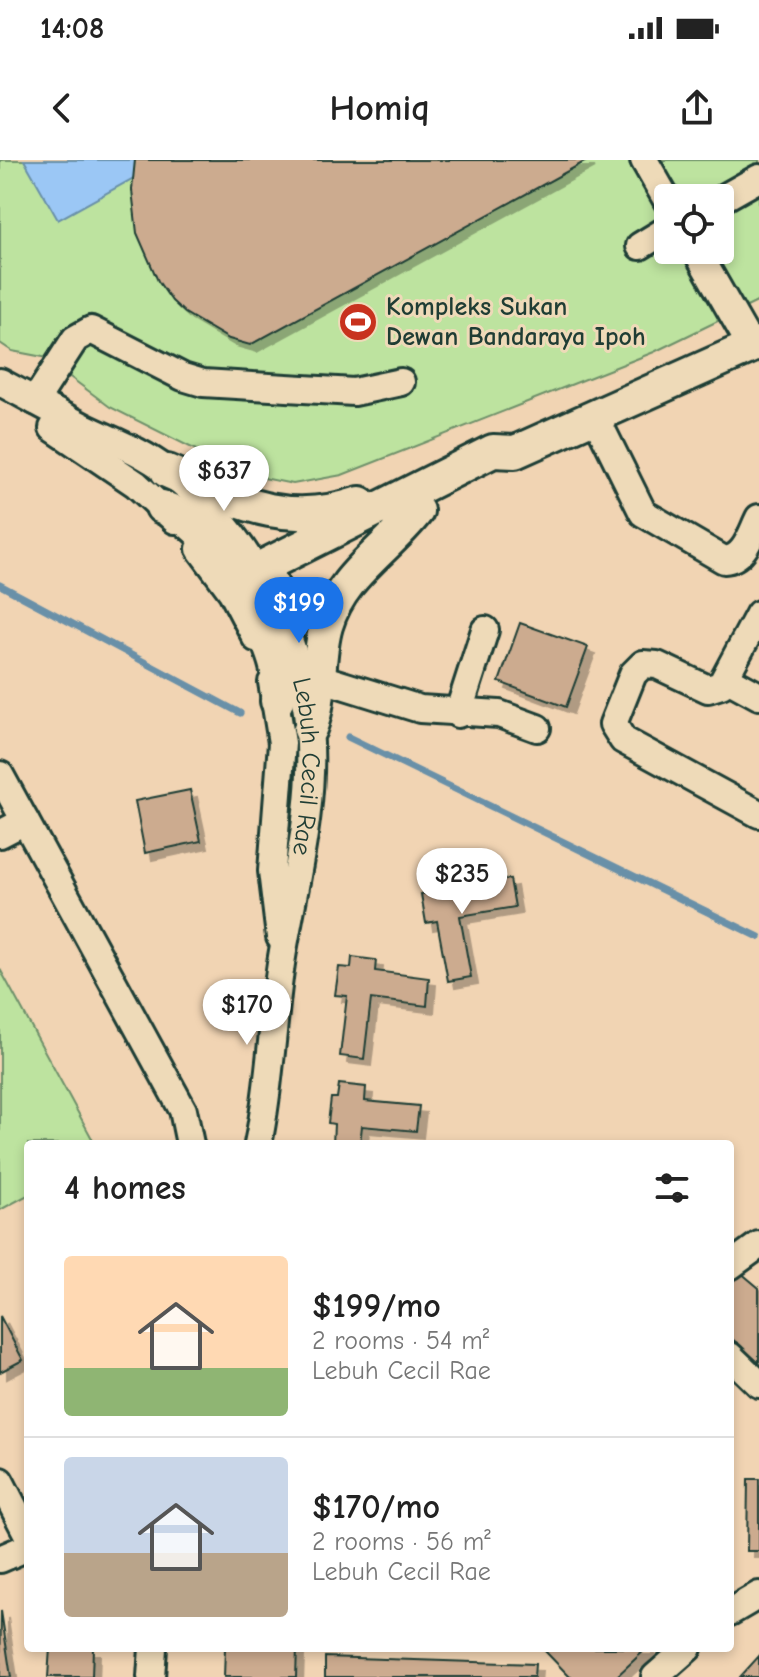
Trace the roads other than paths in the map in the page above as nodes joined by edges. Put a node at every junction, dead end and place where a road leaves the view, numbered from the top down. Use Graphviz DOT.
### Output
graph roads {
  1 [pos="644,160"];
  2 [pos="759,178"];
  3 [pos="658,184"];
  4 [pos="734,192"];
  5 [pos="654,238"];
  6 [pos="640,246"];
  7 [pos="705,264"];
  8 [pos="755,345"];
  9 [pos="0,382"];
  10 [pos="401,382"];
  11 [pos="0,396"];
  12 [pos="35,401"];
  13 [pos="595,416"];
  14 [pos="167,471"];
  15 [pos="411,502"];
  16 [pos="162,507"];
  17 [pos="759,518"];
  18 [pos="259,580"];
  19 [pos="759,614"];
  20 [pos="485,630"];
  21 [pos="320,678"];
  22 [pos="726,678"];
  23 [pos="759,696"];
  24 [pos="277,701"];
  25 [pos="458,714"];
  26 [pos="537,728"];
  27 [pos="310,729"];
  28 [pos="0,775"];
  29 [pos="759,814"];
  30 [pos="25,821"];
  31 [pos="0,834"];
  32 [pos="282,957"];
  33 [pos="189,1140"];
  34 [pos="259,1140"];
  35 [pos="759,1245"];
  36 [pos="734,1263"];
  37 [pos="734,1360"];
  38 [pos="759,1384"];
  39 [pos="0,1481"];
  40 [pos="24,1527"];
  41 [pos="24,1549"];
  42 [pos="0,1559"];
  43 [pos="759,1595"];
  44 [pos="734,1610"];
  45 [pos="153,1652"];
  46 [pos="683,1652"];
  47 [pos="151,1677"];
  48 [pos="655,1677"];
  1 -- 3 [label="street"];
  2 -- 4 [label="street"];
  5 -- 6 [label="street"];
  7 -- 8 [label="street"];
  8 -- 13 [label="main road"];
  9 -- 12 [label="street, Lebuh Cecil Rae"];
  10 -- 12 [label="street"];
  11 -- 16 [label="street, Lebuh Cecil Rae"];
  12 -- 14 [label="street, Lebuh Cecil Rae"];
  13 -- 15 [label="main road"];
  13 -- 17 [label="street"];
  14 -- 15 [label="main road"];
  14 -- 18 [label="street, Lebuh Cecil Rae"];
  15 -- 18 [label="main road"];
  15 -- 21 [label="main road"];
  16 -- 18 [label="main road"];
  16 -- 24 [label="street, Lebuh Cecil Rae"];
  18 -- 24 [label="main road"];
  18 -- 27 [label="street, Lebuh Cecil Rae"];
  19 -- 22 [label="street"];
  20 -- 25 [label="street"];
  21 -- 25 [label="street"];
  21 -- 27 [label="main road"];
  22 -- 23 [label="street"];
  22 -- 29 [label="street"];
  24 -- 32 [label="street, Lebuh Cecil Rae"];
  25 -- 26 [label="street"];
  27 -- 32 [label="street, Lebuh Cecil Rae"];
  28 -- 30 [label="street"];
  30 -- 31 [label="street"];
  30 -- 33 [label="street"];
  32 -- 34 [label="street, Lebuh Cecil Rae"];
  35 -- 36 [label="street"];
  37 -- 38 [label="street"];
  39 -- 40 [label="street"];
  41 -- 42 [label="street"];
  43 -- 44 [label="street"];
  45 -- 47 [label="street"];
  46 -- 48 [label="street"];
}
